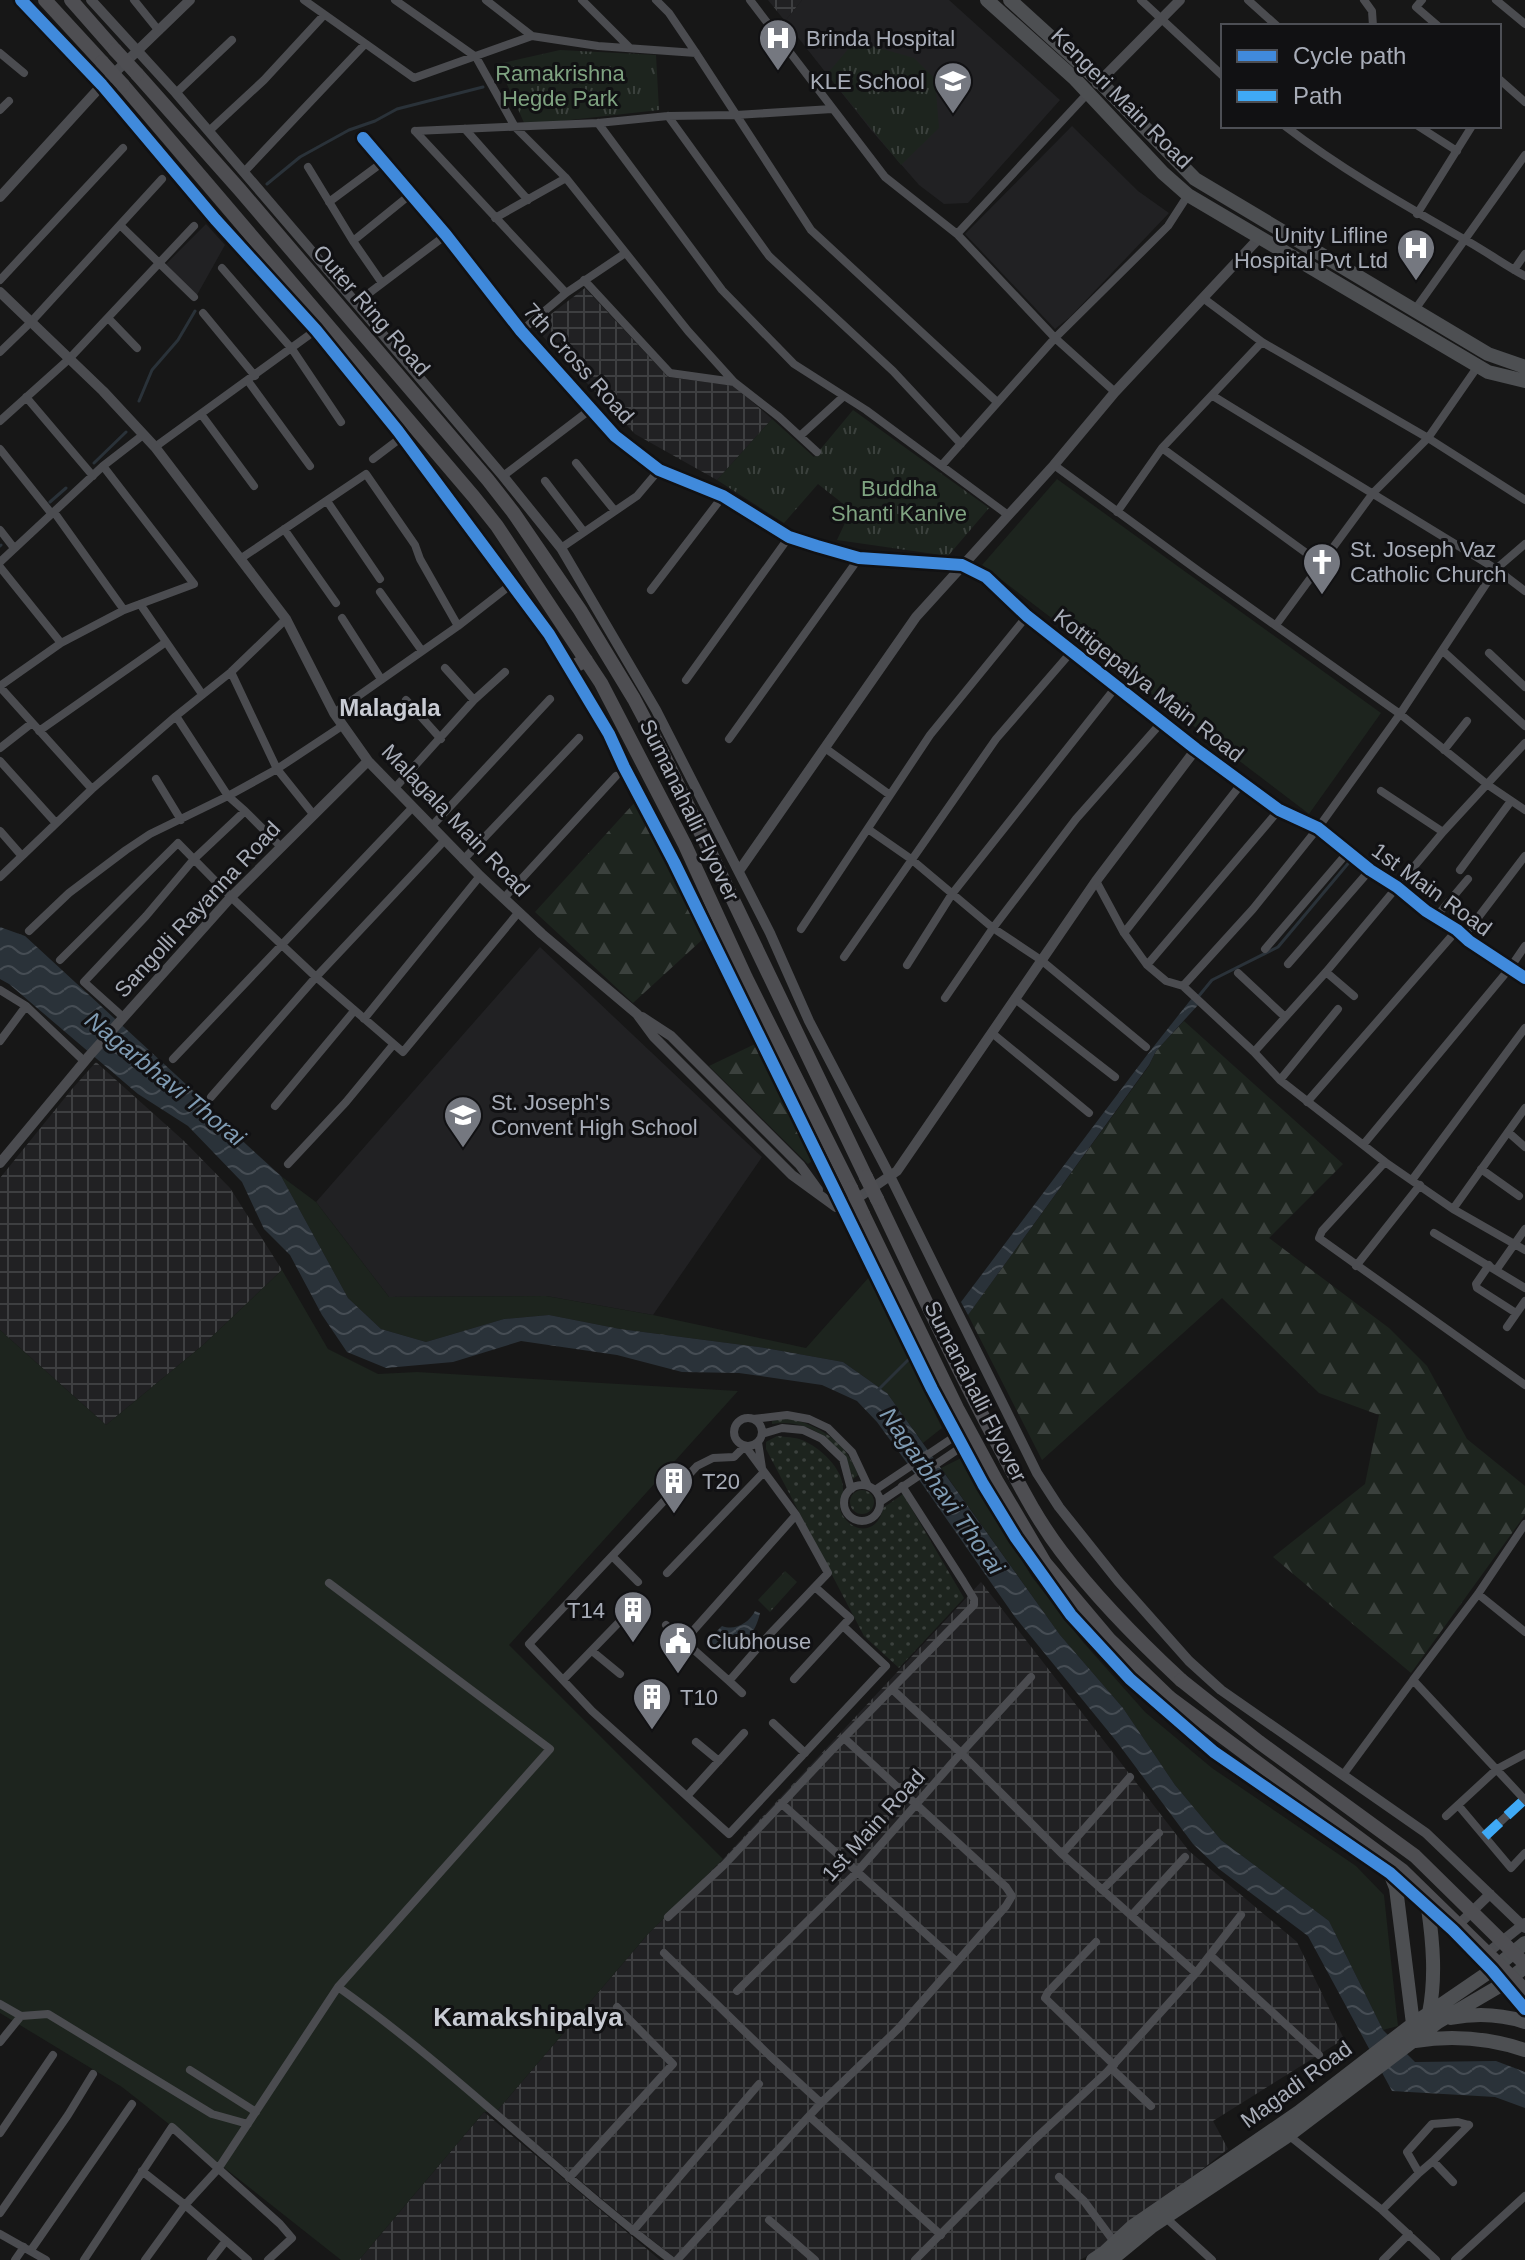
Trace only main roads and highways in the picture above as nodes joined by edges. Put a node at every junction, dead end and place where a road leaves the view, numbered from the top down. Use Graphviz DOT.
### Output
graph roads {
  1 [pos="45,0"];
  2 [pos="71,0"];
  3 [pos="987,0"];
  4 [pos="1010,0"];
  5 [pos="1410,317"];
  6 [pos="1525,367"];
  7 [pos="1525,381"];
  8 [pos="586,660"];
  9 [pos="622,666"];
  10 [pos="569,669"];
  11 [pos="1390,1873"];
  12 [pos="1428,1908"];
  13 [pos="1525,1943"];
  14 [pos="1525,1965"];
  15 [pos="1525,1990"];
  16 [pos="1433,2018"];
  17 [pos="1525,2022"];
  18 [pos="1413,2024"];
  19 [pos="1407,2041"];
  20 [pos="1525,2050"];
  21 [pos="1283,2131"];
  22 [pos="1093,2260"];
  23 [pos="1111,2260"];
  1 -- 8 [label="highway, Outer Ring Road, bridge"];
  2 -- 9 [label="highway, Outer Ring Road, bridge"];
  3 -- 5 [label="main road, Kengeri Main Road"];
  4 -- 5 [label="main road, Kengeri Main Road"];
  5 -- 6 [label="main road, Kengeri Main Road"];
  5 -- 7 [label="main road, Kengeri Main Road"];
  8 -- 10 [label="highway"];
  8 -- 15 [label="highway, Sumanahalli Flyover, bridge"];
  9 -- 14 [label="highway, Sumanahalli Flyover, bridge"];
  11 -- 18 [label="main road"];
  12 -- 16 [label="main road"];
  13 -- 16 [label="main road, Magadi Road"];
  14 -- 16 [label="main road, Magadi Road"];
  16 -- 17 [label="main road"];
  16 -- 18 [label="main road, Magadi Road"];
  16 -- 19 [label="main road, Magadi Road"];
  18 -- 19 [label="main road, Magadi Road"];
  19 -- 20 [label="main road"];
  19 -- 21 [label="main road, Magadi Road"];
  21 -- 22 [label="main road, Magadi Road"];
  21 -- 23 [label="main road, Magadi Road"];
}
